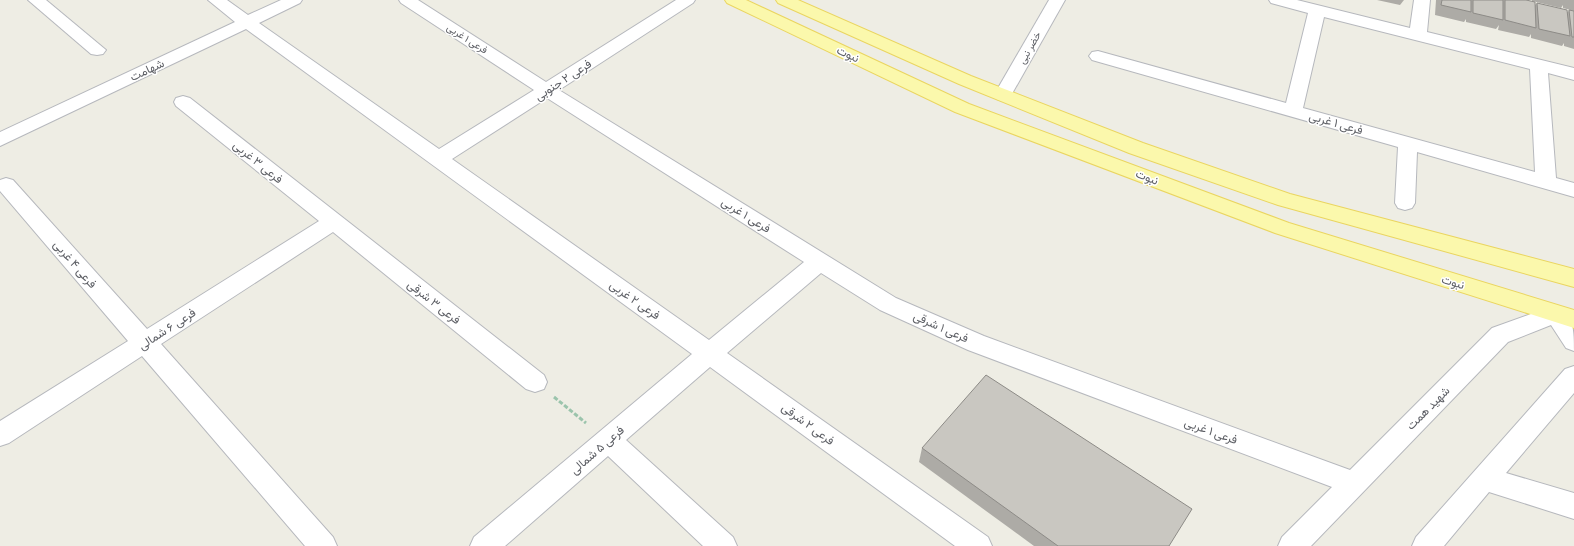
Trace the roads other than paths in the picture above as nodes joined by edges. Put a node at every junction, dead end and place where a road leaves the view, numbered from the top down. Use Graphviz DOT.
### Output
graph roads {
  1 [pos="36,0"];
  2 [pos="216,0"];
  3 [pos="294,0"];
  4 [pos="407,0"];
  5 [pos="687,0"];
  6 [pos="733,0"];
  7 [pos="784,0"];
  8 [pos="1057,0"];
  9 [pos="1277,0"];
  10 [pos="1422,0"];
  11 [pos="1317,10"];
  12 [pos="248,22"];
  13 [pos="1418,35"];
  14 [pos="97,50"];
  15 [pos="1098,56"];
  16 [pos="1539,66"];
  17 [pos="1574,74"];
  18 [pos="547,90"];
  19 [pos="1003,95"];
  20 [pos="183,102"];
  21 [pos="1293,111"];
  22 [pos="0,140"];
  23 [pos="1408,143"];
  24 [pos="438,159"];
  25 [pos="1546,182"];
  26 [pos="6,185"];
  27 [pos="1574,190"];
  28 [pos="1405,204"];
  29 [pos="333,222"];
  30 [pos="820,261"];
  31 [pos="1574,278"];
  32 [pos="1565,317"];
  33 [pos="1574,341"];
  34 [pos="145,344"];
  35 [pos="710,353"];
  36 [pos="1574,376"];
  37 [pos="1069,378"];
  38 [pos="535,382"];
  39 [pos="0,435"];
  40 [pos="608,440"];
  41 [pos="1484,479"];
  42 [pos="1354,483"];
  43 [pos="1574,506"];
  44 [pos="323,546"];
  45 [pos="484,546"];
  46 [pos="723,546"];
  47 [pos="978,546"];
  48 [pos="1292,546"];
  49 [pos="1426,546"];
  1 -- 14 [label="street"];
  2 -- 12 [label="street"];
  3 -- 12 [label="street, شهامت"];
  4 -- 18 [label="street, فرعی ۱ غربی"];
  5 -- 18 [label="street, فرعی ۲ جنوبی"];
  6 -- 32 [label="main road, نبوت"];
  7 -- 19 [label="main road, نبوت"];
  8 -- 19 [label="street, خضر نبی"];
  9 -- 11 [label="street"];
  10 -- 13 [label="street"];
  11 -- 13 [label="street"];
  11 -- 21 [label="street"];
  12 -- 22 [label="street, شهامت"];
  12 -- 24 [label="street"];
  13 -- 16 [label="street"];
  15 -- 21 [label="street, فرعی ۱ غربی"];
  16 -- 17 [label="street"];
  16 -- 25 [label="street"];
  18 -- 24 [label="street, فرعی ۲ جنوبی"];
  18 -- 30 [label="street, فرعی ۱ غربی"];
  19 -- 31 [label="main road, نبوت"];
  20 -- 29 [label="street, فرعی ۳ غربی"];
  21 -- 23 [label="street, فرعی ۱ غربی"];
  23 -- 25 [label="street, فرعی ۱ غربی"];
  23 -- 28 [label="street"];
  24 -- 35 [label="street, فرعی ۲ غربی"];
  25 -- 27 [label="street, فرعی ۱ غربی"];
  26 -- 34 [label="street, فرعی ۴ غربی"];
  29 -- 34 [label="street, فرعی ۶ شمالی"];
  29 -- 38 [label="street, فرعی ۳ شرقی"];
  30 -- 35 [label="street, فرعی ۵ شمالی"];
  30 -- 37 [label="street, فرعی ۱ شرقی"];
  32 -- 33 [label="street"];
  32 -- 42 [label="street, شهید همت"];
  34 -- 39 [label="street, فرعی ۶ شمالی"];
  34 -- 44 [label="street, فرعی ۴ غربی"];
  35 -- 40 [label="street, فرعی ۵ شمالی"];
  35 -- 47 [label="street, فرعی ۲ شرقی"];
  36 -- 41 [label="street"];
  37 -- 42 [label="street, فرعی ۱ غربی"];
  40 -- 45 [label="street, فرعی ۵ شمالی"];
  40 -- 46 [label="street"];
  41 -- 43 [label="street"];
  41 -- 49 [label="street"];
  42 -- 48 [label="street, شهید همت"];
}
